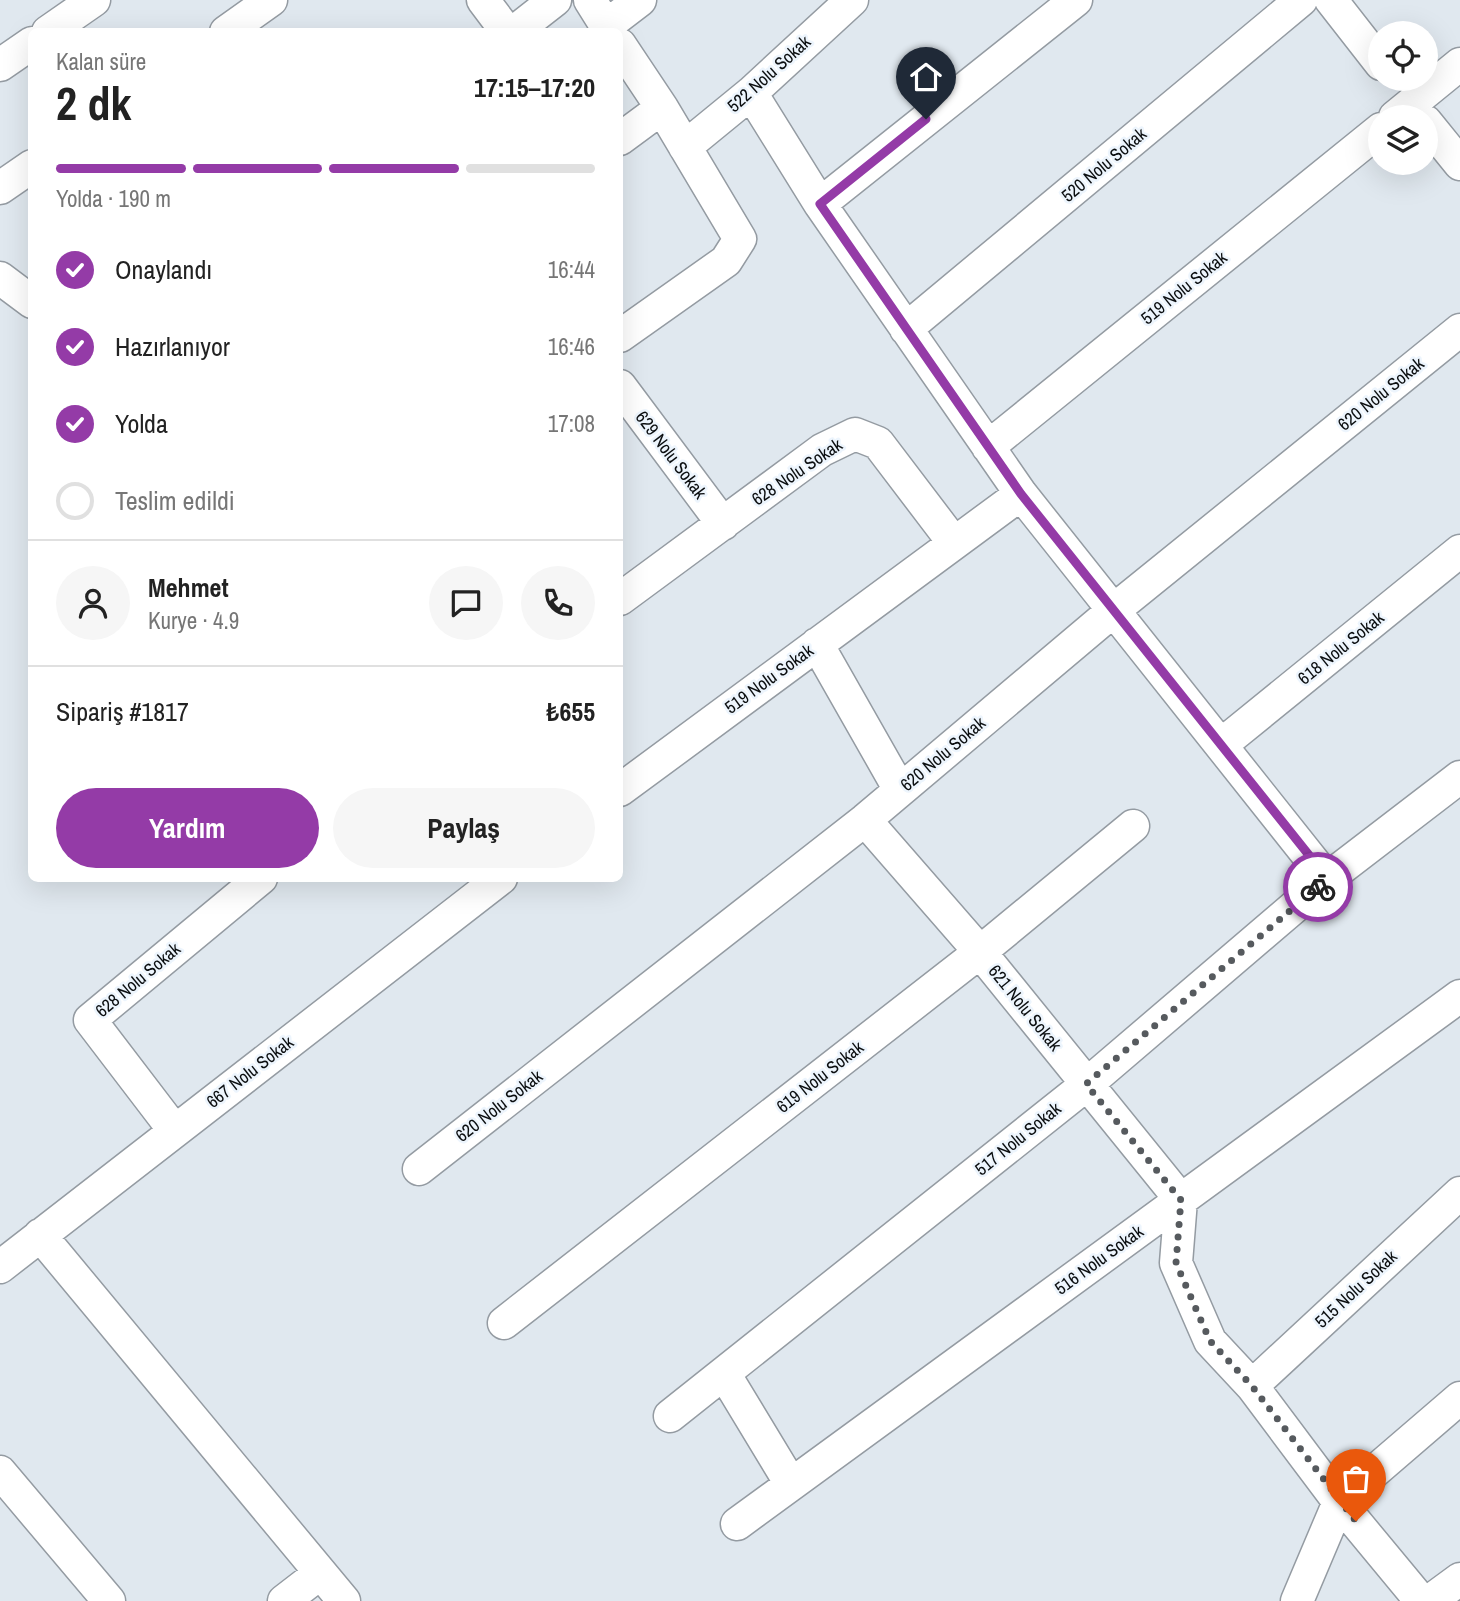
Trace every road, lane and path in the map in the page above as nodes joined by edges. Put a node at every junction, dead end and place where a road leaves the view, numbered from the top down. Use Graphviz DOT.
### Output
graph roads {
  1 [pos="94,0"];
  2 [pos="271,0"];
  3 [pos="483,0"];
  4 [pos="555,0"];
  5 [pos="640,0"];
  6 [pos="1076,0"];
  7 [pos="1301,0"];
  8 [pos="1331,0"];
  9 [pos="841,3"];
  10 [pos="607,26"];
  11 [pos="54,28"];
  12 [pos="232,28"];
  13 [pos="504,28"];
  14 [pos="519,28"];
  15 [pos="28,46"];
  16 [pos="1368,47"];
  17 [pos="623,50"];
  18 [pos="1460,64"];
  19 [pos="0,65"];
  20 [pos="751,93"];
  21 [pos="1423,105"];
  22 [pos="662,108"];
  23 [pos="623,137"];
  24 [pos="1368,140"];
  25 [pos="1438,141"];
  26 [pos="685,147"];
  27 [pos="1460,164"];
  28 [pos="28,169"];
  29 [pos="0,188"];
  30 [pos="820,204"];
  31 [pos="0,278"];
  32 [pos="28,299"];
  33 [pos="906,329"];
  34 [pos="1460,330"];
  35 [pos="623,334"];
  36 [pos="623,390"];
  37 [pos="988,447"];
  38 [pos="1021,494"];
  39 [pos="723,524"];
  40 [pos="954,543"];
  41 [pos="1460,551"];
  42 [pos="623,597"];
  43 [pos="1114,610"];
  44 [pos="817,644"];
  45 [pos="1221,745"];
  46 [pos="1460,777"];
  47 [pos="623,788"];
  48 [pos="900,790"];
  49 [pos="865,820"];
  50 [pos="1133,827"];
  51 [pos="1328,879"];
  52 [pos="256,882"];
  53 [pos="496,882"];
  54 [pos="980,952"];
  55 [pos="1460,996"];
  56 [pos="1086,1084"];
  57 [pos="174,1130"];
  58 [pos="419,1169"];
  59 [pos="1460,1193"];
  60 [pos="1181,1200"];
  61 [pos="40,1235"];
  62 [pos="0,1267"];
  63 [pos="504,1323"];
  64 [pos="725,1375"];
  65 [pos="1252,1386"];
  66 [pos="1460,1398"];
  67 [pos="670,1416"];
  68 [pos="0,1472"];
  69 [pos="791,1484"];
  70 [pos="1339,1502"];
  71 [pos="737,1524"];
  72 [pos="319,1574"];
  73 [pos="1460,1579"];
  74 [pos="109,1601"];
  75 [pos="284,1601"];
  76 [pos="344,1601"];
  77 [pos="1297,1601"];
  78 [pos="1421,1601"];
  79 [pos="1430,1601"];
  1 -- 11 [label="street"];
  2 -- 12 [label="street"];
  3 -- 13 [label="street"];
  4 -- 14 [label="street"];
  5 -- 10 [label="street"];
  6 -- 30 [label="street"];
  7 -- 33 [label="street, 520 Nolu Sokak"];
  8 -- 16 [label="street"];
  9 -- 20 [label="street, 522 Nolu Sokak"];
  15 -- 19 [label="street"];
  17 -- 22 [label="street"];
  18 -- 21 [label="street"];
  20 -- 26 [label="street, 522 Nolu Sokak"];
  20 -- 30 [label="street"];
  22 -- 23 [label="street"];
  22 -- 26 [label="street"];
  24 -- 37 [label="street, 519 Nolu Sokak"];
  25 -- 27 [label="street"];
  26 -- 35 [label="street"];
  28 -- 29 [label="street"];
  30 -- 33 [label="street"];
  31 -- 32 [label="street"];
  33 -- 37 [label="street"];
  34 -- 43 [label="street, 620 Nolu Sokak"];
  36 -- 39 [label="street, 629 Nolu Sokak"];
  37 -- 38 [label="street"];
  38 -- 40 [label="street, 519 Nolu Sokak"];
  38 -- 43 [label="street"];
  39 -- 40 [label="street, 628 Nolu Sokak"];
  39 -- 42 [label="street, 628 Nolu Sokak"];
  40 -- 44 [label="street, 519 Nolu Sokak"];
  41 -- 45 [label="street, 618 Nolu Sokak"];
  43 -- 45 [label="street"];
  43 -- 48 [label="street, 620 Nolu Sokak"];
  44 -- 47 [label="street, 519 Nolu Sokak"];
  44 -- 48 [label="street"];
  45 -- 51 [label="street"];
  46 -- 51 [label="street, 517 Nolu Sokak"];
  48 -- 49 [label="street, 620 Nolu Sokak"];
  49 -- 54 [label="street, 621 Nolu Sokak"];
  49 -- 58 [label="street, 620 Nolu Sokak"];
  50 -- 54 [label="street, 619 Nolu Sokak"];
  51 -- 56 [label="street, 517 Nolu Sokak"];
  52 -- 57 [label="street, 628 Nolu Sokak"];
  53 -- 57 [label="street, 667 Nolu Sokak"];
  54 -- 56 [label="street, 621 Nolu Sokak"];
  54 -- 63 [label="street, 619 Nolu Sokak"];
  55 -- 60 [label="street, 516 Nolu Sokak"];
  56 -- 60 [label="street, 621 Nolu Sokak"];
  56 -- 64 [label="street, 517 Nolu Sokak"];
  57 -- 61 [label="street, 667 Nolu Sokak"];
  59 -- 65 [label="street, 515 Nolu Sokak"];
  60 -- 65 [label="street"];
  60 -- 69 [label="street, 516 Nolu Sokak"];
  61 -- 62 [label="street, 667 Nolu Sokak"];
  61 -- 72 [label="street"];
  64 -- 67 [label="street, 517 Nolu Sokak"];
  64 -- 69 [label="street"];
  65 -- 70 [label="street"];
  66 -- 70 [label="street"];
  68 -- 74 [label="street"];
  69 -- 71 [label="street, 516 Nolu Sokak"];
  70 -- 77 [label="street"];
  70 -- 78 [label="street"];
  72 -- 75 [label="street"];
  72 -- 76 [label="street"];
  73 -- 79 [label="street"];
}
